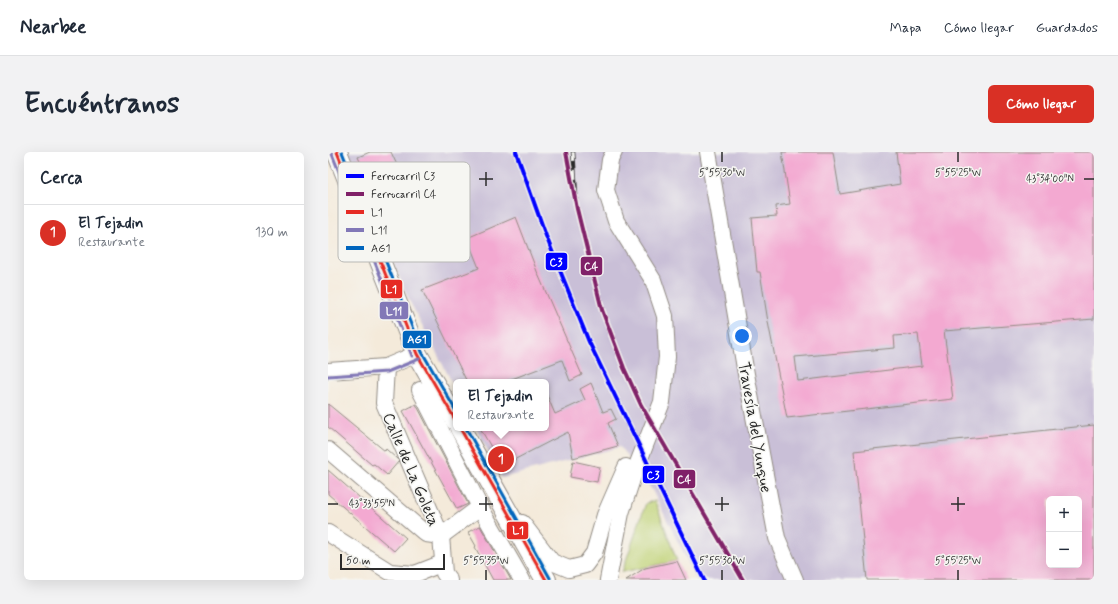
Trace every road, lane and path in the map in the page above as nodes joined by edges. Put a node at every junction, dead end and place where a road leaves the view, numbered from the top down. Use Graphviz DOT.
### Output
graph roads {
  1 [pos="337,152"];
  2 [pos="614,152"];
  3 [pos="708,152"];
  4 [pos="341,162"];
  5 [pos="381,262"];
  6 [pos="418,354"];
  7 [pos="386,367"];
  8 [pos="328,371"];
  9 [pos="420,390"];
  10 [pos="453,415"];
  11 [pos="462,431"];
  12 [pos="328,450"];
  13 [pos="629,472"];
  14 [pos="497,491"];
  15 [pos="480,507"];
  16 [pos="328,534"];
  17 [pos="441,536"];
  18 [pos="444,563"];
  19 [pos="449,580"];
  20 [pos="522,580"];
  21 [pos="546,580"];
  22 [pos="608,580"];
  23 [pos="795,580"];
  1 -- 4 [label="main road"];
  2 -- 13 [label="street"];
  3 -- 23 [label="street, Travesía del Yunque"];
  5 -- 6 [label="main road"];
  6 -- 7 [label="street"];
  6 -- 10 [label="main road"];
  7 -- 8 [label="street"];
  7 -- 17 [label="street, Calle de La Goleta"];
  9 -- 15 [label="street"];
  11 -- 14 [label="main road"];
  12 -- 17 [label="street"];
  13 -- 14 [label="street"];
  13 -- 22 [label="street"];
  14 -- 21 [label="main road"];
  15 -- 17 [label="street"];
  15 -- 20 [label="street"];
  16 -- 18 [label="street"];
  17 -- 18 [label="street, Calle de La Goleta"];
  18 -- 19 [label="street, Calle de La Goleta"];
}
